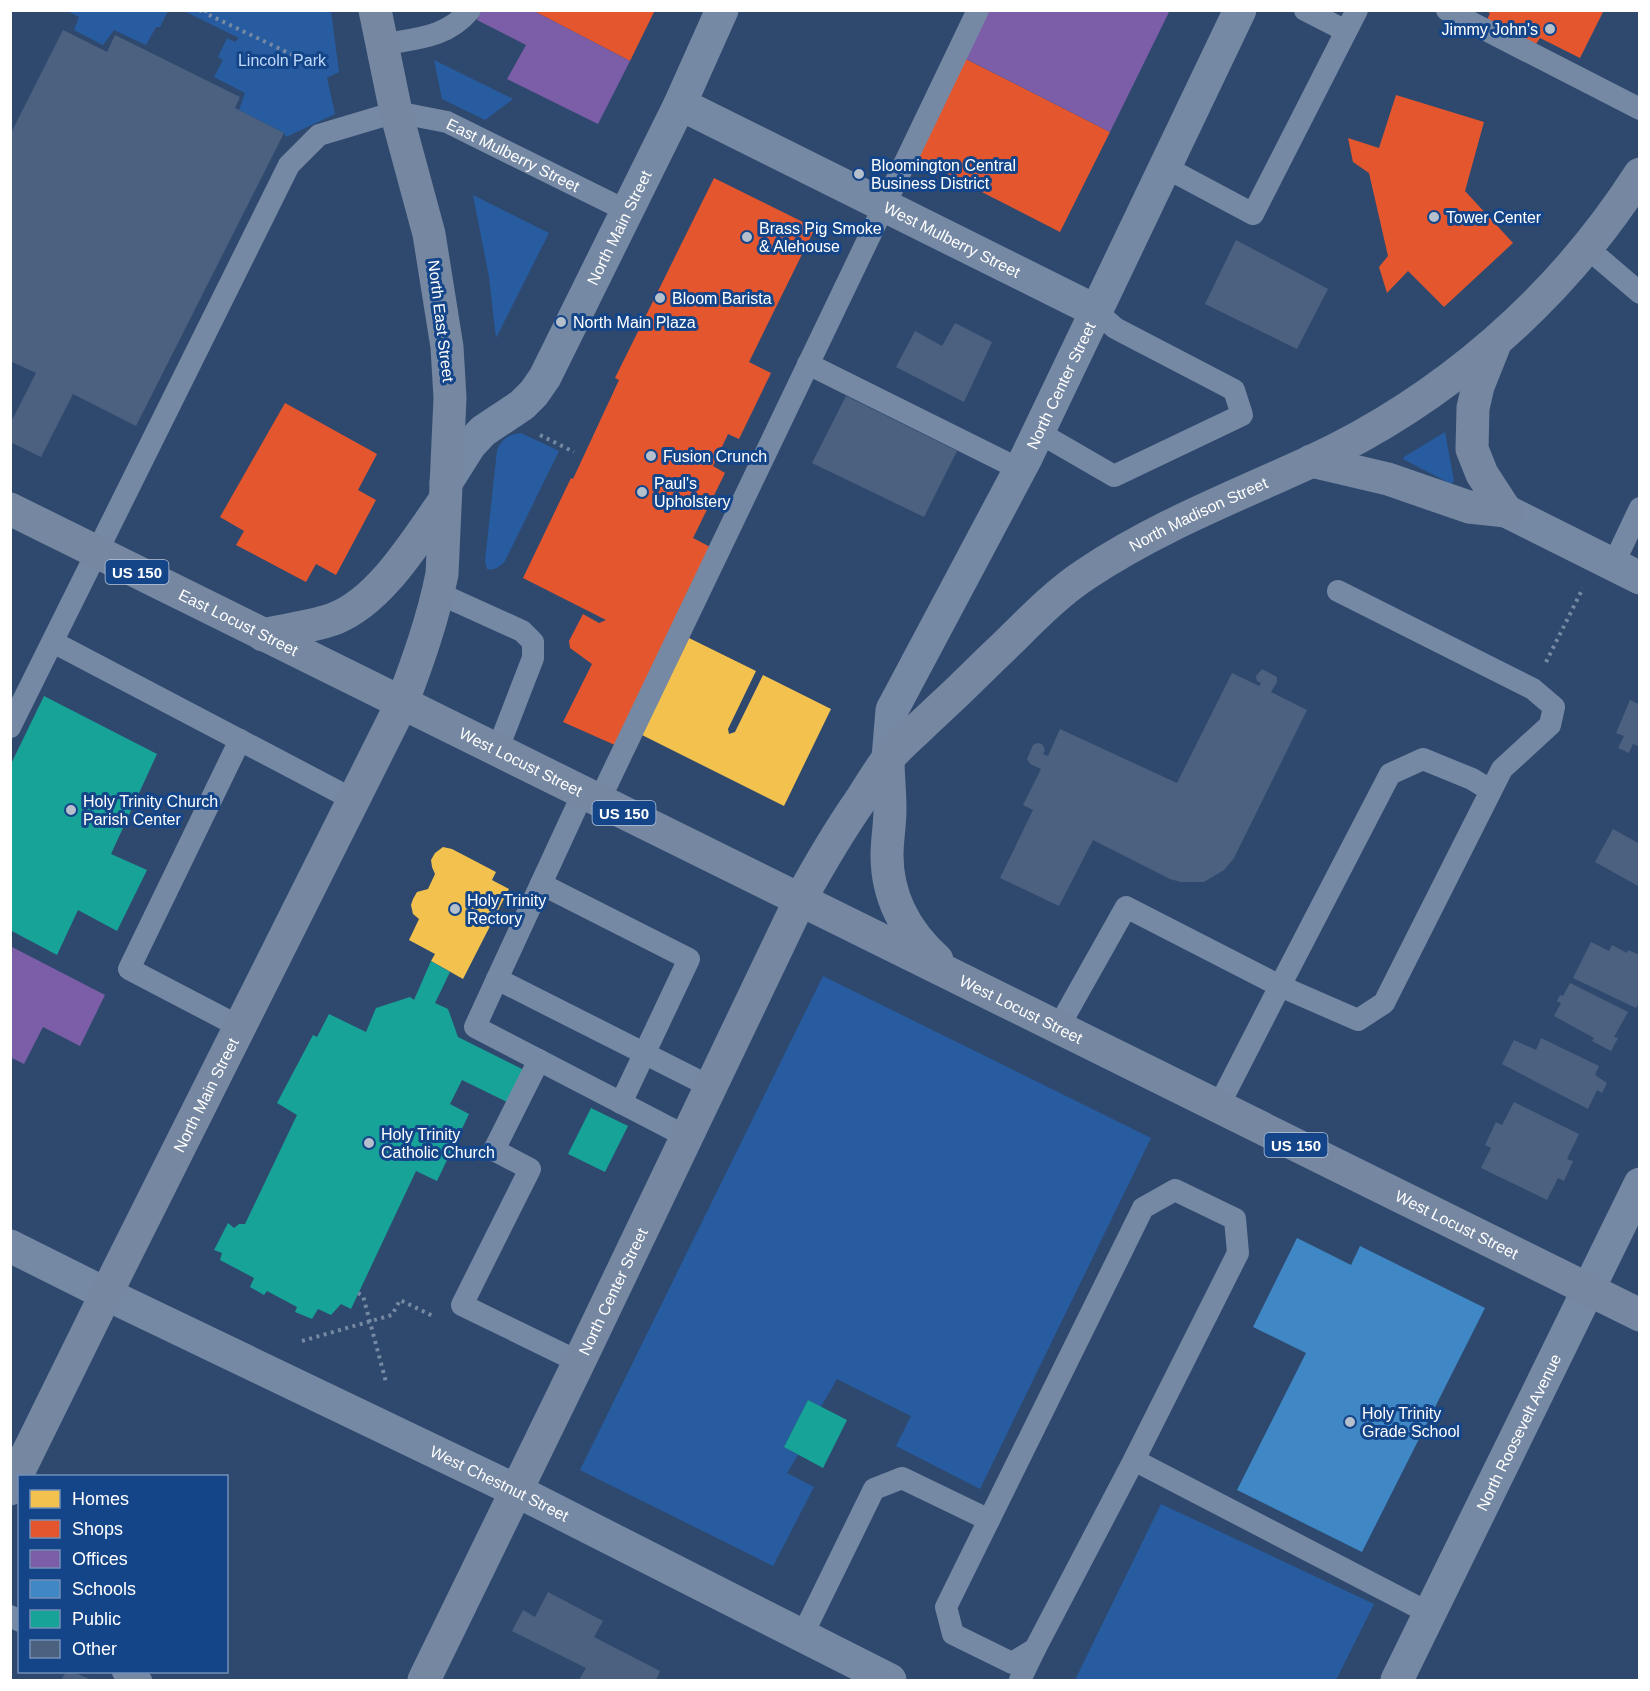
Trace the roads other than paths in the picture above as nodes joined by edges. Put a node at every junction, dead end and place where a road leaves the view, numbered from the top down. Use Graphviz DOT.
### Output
graph roads {
  1 [pos="375,10"];
  2 [pos="470,10"];
  3 [pos="722,10"];
  4 [pos="978,10"];
  5 [pos="1240,10"];
  6 [pos="1305,10"];
  7 [pos="1356,10"];
  8 [pos="1447,10"];
  9 [pos="1346,31"];
  10 [pos="381,45"];
  11 [pos="680,104"];
  12 [pos="1640,109"];
  13 [pos="396,112"];
  14 [pos="1165,167"];
  15 [pos="1640,174"];
  16 [pos="883,205"];
  17 [pos="627,211"];
  18 [pos="1586,247"];
  19 [pos="1640,293"];
  20 [pos="1096,311"];
  21 [pos="1496,342"];
  22 [pos="808,364"];
  23 [pos="1038,432"];
  24 [pos="1311,461"];
  25 [pos="1019,469"];
  26 [pos="446,492"];
  27 [pos="1640,508"];
  28 [pos="10,509"];
  29 [pos="1506,511"];
  30 [pos="97,552"];
  31 [pos="1626,571"];
  32 [pos="1338,591"];
  33 [pos="438,593"];
  34 [pos="263,635"];
  35 [pos="52,642"];
  36 [pos="402,704"];
  37 [pos="10,727"];
  38 [pos="240,740"];
  39 [pos="497,751"];
  40 [pos="888,758"];
  41 [pos="1490,790"];
  42 [pos="591,797"];
  43 [pos="354,800"];
  44 [pos="541,884"];
  45 [pos="800,900"];
  46 [pos="954,976"];
  47 [pos="497,979"];
  48 [pos="1280,986"];
  49 [pos="240,1027"];
  50 [pos="1058,1028"];
  51 [pos="645,1053"];
  52 [pos="539,1060"];
  53 [pos="711,1087"];
  54 [pos="621,1103"];
  55 [pos="1218,1107"];
  56 [pos="687,1137"];
  57 [pos="1640,1184"];
  58 [pos="10,1246"];
  59 [pos="1587,1289"];
  60 [pos="106,1294"];
  61 [pos="1640,1315"];
  62 [pos="579,1362"];
  63 [pos="1134,1460"];
  64 [pos="10,1489"];
  65 [pos="517,1491"];
  66 [pos="989,1520"];
  67 [pos="1429,1613"];
  68 [pos="802,1635"];
  69 [pos="1035,1649"];
  70 [pos="127,1673"];
  71 [pos="141,1680"];
  72 [pos="424,1680"];
  73 [pos="890,1680"];
  74 [pos="1020,1680"];
  75 [pos="1396,1680"];
  1 -- 10 [label="main road, North East Street"];
  2 -- 10 [label="lane"];
  3 -- 11 [label="street, North Main Street"];
  4 -- 16 [label="lane"];
  5 -- 14 [label="street, North Center Street"];
  6 -- 9 [label="lane"];
  7 -- 9 [label="lane"];
  8 -- 12 [label="lane"];
  9 -- 14 [label="lane"];
  10 -- 13 [label="main road, North East Street"];
  11 -- 16 [label="street, West Mulberry Street"];
  11 -- 17 [label="street, North Main Street"];
  13 -- 17 [label="lane, East Mulberry Street"];
  13 -- 26 [label="main road, North East Street"];
  13 -- 30 [label="lane"];
  14 -- 20 [label="street, North Center Street"];
  15 -- 18 [label="main road, North Madison Street"];
  16 -- 20 [label="street, West Mulberry Street"];
  16 -- 22 [label="lane"];
  17 -- 26 [label="street, North Main Street"];
  18 -- 19 [label="lane"];
  18 -- 21 [label="main road, North Madison Street"];
  20 -- 23 [label="street, North Center Street"];
  20 -- 23 [label="lane"];
  21 -- 24 [label="main road, North Madison Street"];
  21 -- 29 [label="main road"];
  22 -- 25 [label="lane"];
  22 -- 42 [label="lane"];
  23 -- 25 [label="street, North Center Street"];
  24 -- 29 [label="main road"];
  24 -- 40 [label="main road, North Madison Street"];
  25 -- 40 [label="street, North Center Street"];
  26 -- 33 [label="main road, North East Street"];
  26 -- 34 [label="main road"];
  27 -- 31 [label="lane"];
  28 -- 30 [label="main road, East Locust Street / US 150"];
  29 -- 31 [label="street"];
  30 -- 34 [label="main road, East Locust Street / US 150"];
  30 -- 35 [label="lane"];
  32 -- 41 [label="lane"];
  33 -- 36 [label="main road, North East Street"];
  33 -- 39 [label="lane"];
  34 -- 36 [label="main road, East Locust Street / US 150"];
  35 -- 37 [label="lane"];
  35 -- 38 [label="lane"];
  36 -- 39 [label="main road, West Locust Street / US 150"];
  36 -- 43 [label="main road, North Main Street"];
  38 -- 43 [label="lane"];
  38 -- 49 [label="lane"];
  39 -- 42 [label="main road, West Locust Street / US 150"];
  40 -- 45 [label="main road, North Madison Street"];
  40 -- 46 [label="main road"];
  41 -- 48 [label="lane"];
  41 -- 48 [label="lane"];
  42 -- 44 [label="lane"];
  42 -- 45 [label="main road, West Locust Street / US 150"];
  43 -- 49 [label="main road, North Main Street"];
  44 -- 47 [label="lane"];
  44 -- 51 [label="lane"];
  45 -- 46 [label="main road, West Locust Street / US 150"];
  45 -- 53 [label="main road, North Center Street"];
  46 -- 50 [label="main road, West Locust Street / US 150"];
  47 -- 51 [label="lane"];
  47 -- 52 [label="lane"];
  48 -- 50 [label="lane"];
  48 -- 55 [label="lane"];
  49 -- 60 [label="main road, North Main Street"];
  50 -- 55 [label="main road, West Locust Street / US 150"];
  51 -- 53 [label="lane"];
  51 -- 54 [label="lane"];
  52 -- 54 [label="lane"];
  52 -- 62 [label="lane"];
  53 -- 56 [label="main road, North Center Street"];
  54 -- 56 [label="lane"];
  55 -- 59 [label="main road, West Locust Street / US 150"];
  56 -- 62 [label="main road, North Center Street"];
  57 -- 59 [label="street, North Roosevelt Avenue"];
  58 -- 60 [label="street, West Chestnut Street"];
  59 -- 61 [label="main road, West Locust Street / US 150"];
  59 -- 67 [label="street, North Roosevelt Avenue"];
  60 -- 64 [label="main road, North Main Street"];
  60 -- 65 [label="street, West Chestnut Street"];
  62 -- 65 [label="main road, North Center Street"];
  63 -- 66 [label="lane"];
  63 -- 67 [label="lane"];
  63 -- 69 [label="lane"];
  65 -- 68 [label="street, West Chestnut Street"];
  65 -- 72 [label="main road, North Center Street"];
  66 -- 68 [label="lane"];
  66 -- 69 [label="lane"];
  67 -- 75 [label="street, North Roosevelt Avenue"];
  68 -- 73 [label="street, West Chestnut Street"];
  69 -- 74 [label="lane"];
  70 -- 71 [label="lane"];
}
